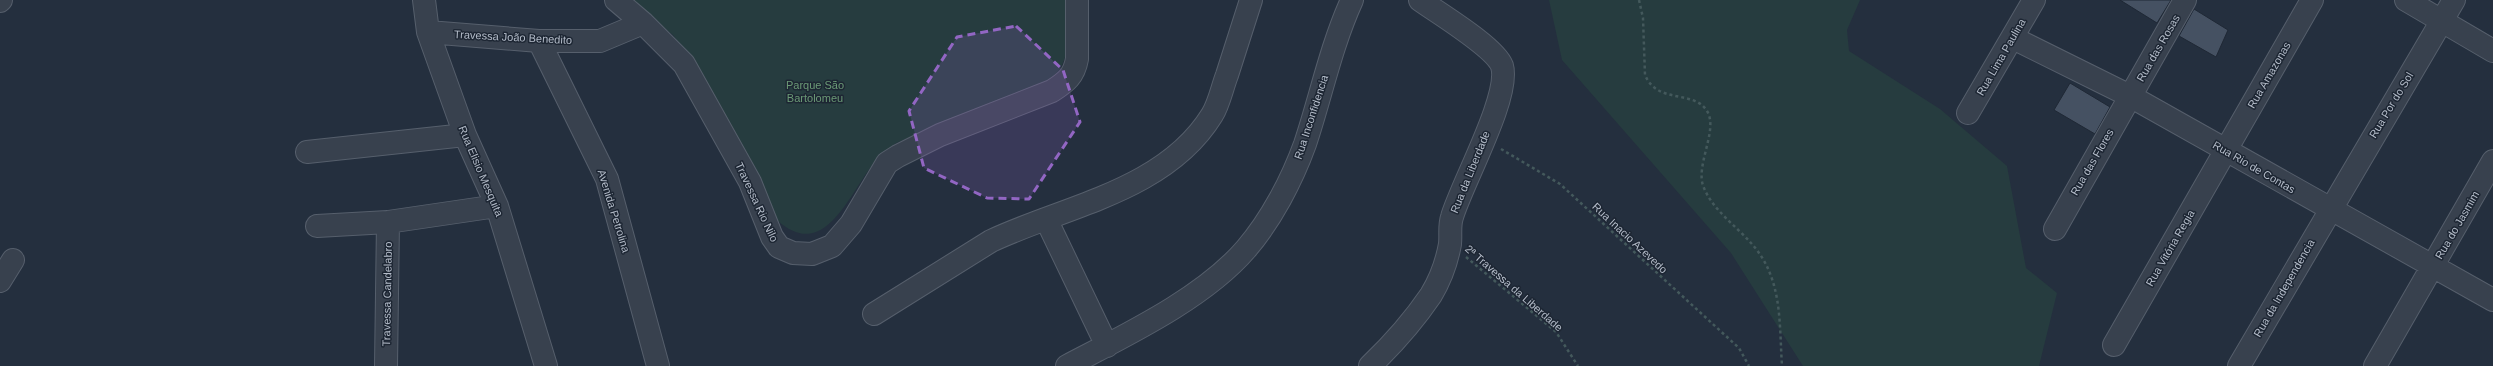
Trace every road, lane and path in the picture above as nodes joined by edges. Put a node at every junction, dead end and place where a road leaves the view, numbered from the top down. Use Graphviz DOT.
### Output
graph roads {
  1 [pos="424,0"];
  2 [pos="616,0"];
  3 [pos="1077,0"];
  4 [pos="1251,0"];
  5 [pos="1352,0"];
  6 [pos="1420,0"];
  7 [pos="1639,0"];
  8 [pos="2034,0"];
  9 [pos="2185,0"];
  10 [pos="2312,0"];
  11 [pos="2406,0"];
  12 [pos="2454,0"];
  13 [pos="2442,20"];
  14 [pos="643,23"];
  15 [pos="428,32"];
  16 [pos="2013,38"];
  17 [pos="539,41"];
  18 [pos="2493,51"];
  19 [pos="2130,96"];
  20 [pos="1968,113"];
  21 [pos="465,135"];
  22 [pos="1485,139"];
  23 [pos="2226,151"];
  24 [pos="307,152"];
  25 [pos="2493,161"];
  26 [pos="497,206"];
  27 [pos="2329,210"];
  28 [pos="1046,219"];
  29 [pos="388,222"];
  30 [pos="317,226"];
  31 [pos="2055,229"];
  32 [pos="1450,244"];
  33 [pos="13,260"];
  34 [pos="2432,268"];
  35 [pos="0,281"];
  36 [pos="2493,300"];
  37 [pos="874,314"];
  38 [pos="2114,345"];
  39 [pos="1107,346"];
  40 [pos="1078,364"];
  41 [pos="386,366"];
  42 [pos="546,366"];
  43 [pos="658,366"];
  44 [pos="1370,366"];
  45 [pos="1578,366"];
  46 [pos="1749,366"];
  47 [pos="1782,366"];
  48 [pos="2239,366"];
  49 [pos="2375,366"];
  1 -- 15 [label="street, Rua Elisio Mesquita"];
  2 -- 14 [label="street, Travessa Rio Nilo"];
  3 -- 14 [label="street, Travessa Rio Nilo"];
  4 -- 28 [label="street"];
  5 -- 39 [label="street, Rua Inconfidencia"];
  6 -- 22 [label="street, Rua da Liberdade"];
  7 -- 47 [label="path"];
  8 -- 16 [label="street, Rua Lima Paulina"];
  9 -- 19 [label="street, Rua das Rosas"];
  10 -- 23 [label="street, Rua Amazonas"];
  11 -- 13 [label="street"];
  12 -- 13 [label="street, Rua Por do Sol"];
  13 -- 18 [label="street"];
  13 -- 27 [label="street, Rua Por do Sol"];
  14 -- 17 [label="street, Travessa João Benedito"];
  15 -- 17 [label="street, Travessa João Benedito"];
  15 -- 21 [label="street, Rua Elisio Mesquita"];
  16 -- 19 [label="street, Rua Rio de Contas"];
  16 -- 20 [label="street, Rua Lima Paulina"];
  17 -- 43 [label="street, Avenida Petrolina"];
  19 -- 23 [label="street, Rua Rio de Contas"];
  19 -- 31 [label="street, Rua das Flores"];
  21 -- 24 [label="street"];
  21 -- 26 [label="street, Rua Elisio Mesquita"];
  22 -- 32 [label="street, Rua da Liberdade"];
  22 -- 46 [label="path, Rua Inacio Azevedo"];
  23 -- 27 [label="street, Rua Rio de Contas"];
  23 -- 38 [label="street, Rua Vitória Regia"];
  25 -- 34 [label="street, Rua do Jasmim"];
  26 -- 29 [label="street"];
  26 -- 42 [label="street, Rua Elisio Mesquita"];
  27 -- 34 [label="street, Rua Rio de Contas"];
  27 -- 48 [label="street, Rua da Independencia"];
  28 -- 37 [label="street"];
  28 -- 39 [label="street"];
  29 -- 30 [label="street"];
  29 -- 41 [label="street, Travessa Candelabro"];
  32 -- 44 [label="street, Rua da Liberdade"];
  32 -- 45 [label="path, 2ª Travessa da Liberdade"];
  33 -- 35 [label="street"];
  34 -- 36 [label="street, Rua Rio de Contas"];
  34 -- 49 [label="street, Rua do Jasmim"];
  39 -- 40 [label="street, Rua Inconfidencia"];
}
